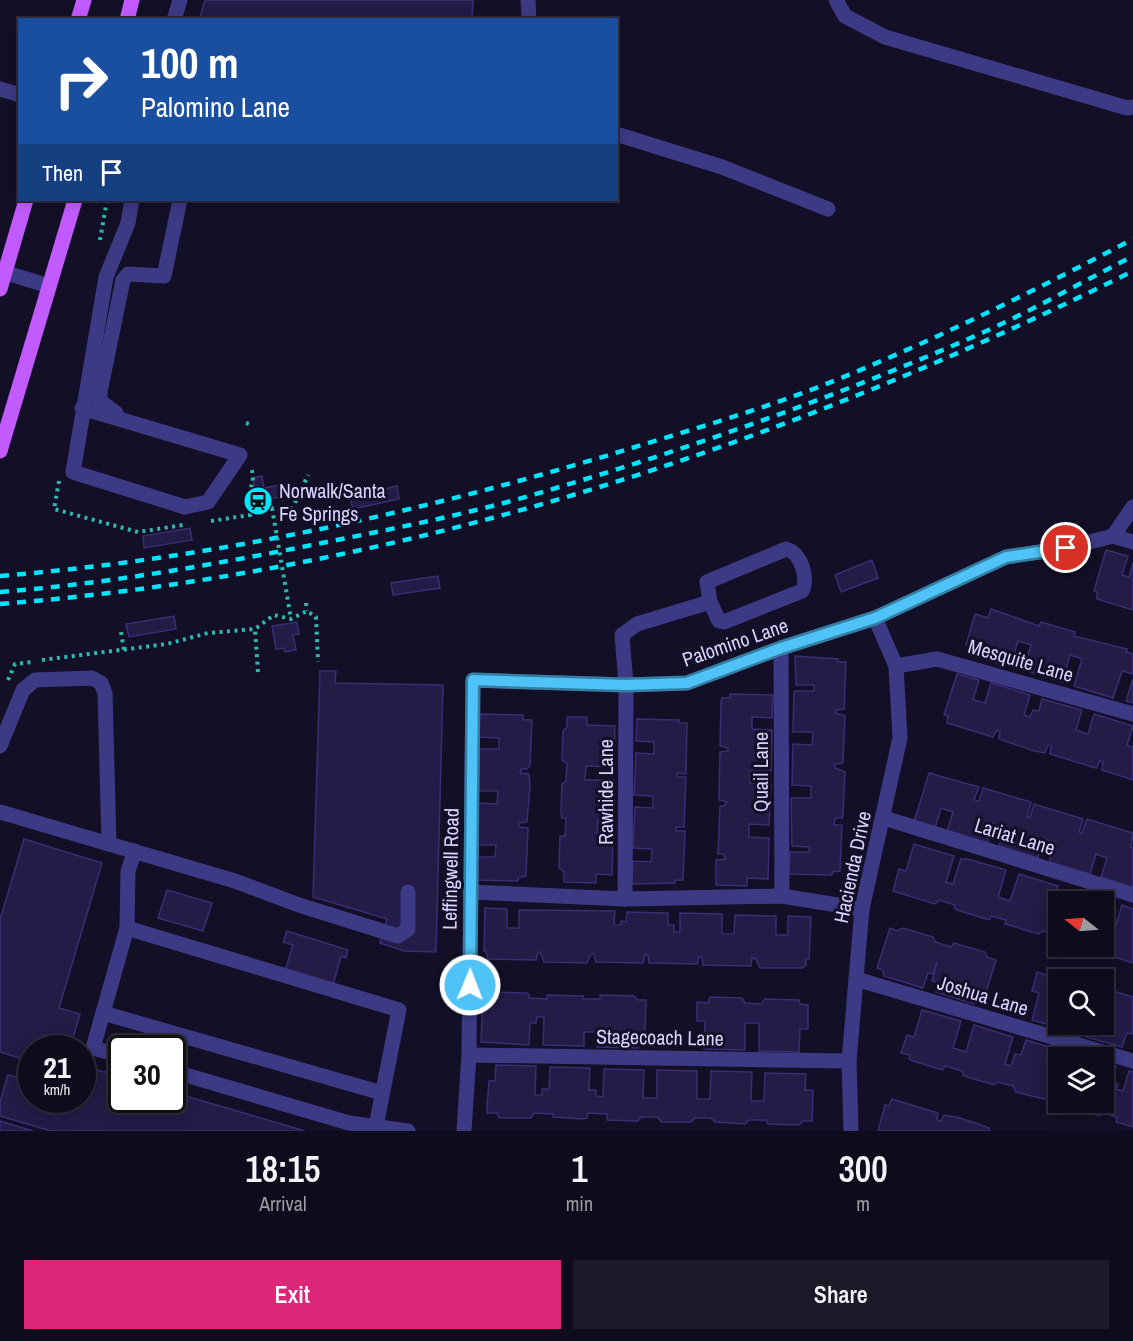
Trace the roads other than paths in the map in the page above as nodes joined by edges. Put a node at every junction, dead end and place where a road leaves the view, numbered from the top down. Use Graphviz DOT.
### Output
graph roads {
  1 [pos="84,0"];
  2 [pos="132,0"];
  3 [pos="180,0"];
  4 [pos="528,0"];
  5 [pos="836,0"];
  6 [pos="79,18"];
  7 [pos="127,18"];
  8 [pos="175,18"];
  9 [pos="529,18"];
  10 [pos="0,89"];
  11 [pos="18,94"];
  12 [pos="1133,107"];
  13 [pos="618,135"];
  14 [pos="26,201"];
  15 [pos="75,201"];
  16 [pos="132,201"];
  17 [pos="180,201"];
  18 [pos="828,210"];
  19 [pos="2,271"];
  20 [pos="49,286"];
  21 [pos="0,289"];
  22 [pos="82,408"];
  23 [pos="129,422"];
  24 [pos="0,451"];
  25 [pos="1133,507"];
  26 [pos="1113,536"];
  27 [pos="1133,542"];
  28 [pos="710,602"];
  29 [pos="875,618"];
  30 [pos="781,648"];
  31 [pos="896,666"];
  32 [pos="473,680"];
  33 [pos="626,685"];
  34 [pos="1133,714"];
  35 [pos="0,746"];
  36 [pos="0,812"];
  37 [pos="884,818"];
  38 [pos="109,844"];
  39 [pos="135,851"];
  40 [pos="408,892"];
  41 [pos="470,892"];
  42 [pos="1133,895"];
  43 [pos="782,896"];
  44 [pos="625,899"];
  45 [pos="862,909"];
  46 [pos="127,928"];
  47 [pos="856,979"];
  48 [pos="103,1013"];
  49 [pos="108,1052"];
  50 [pos="469,1055"];
  51 [pos="849,1061"];
  52 [pos="1133,1061"];
  53 [pos="186,1075"];
  54 [pos="382,1093"];
  55 [pos="376,1126"];
  56 [pos="408,1131"];
  57 [pos="464,1131"];
  58 [pos="851,1131"];
  1 -- 6 [label="main road"];
  2 -- 7 [label="main road"];
  3 -- 8 [label="street"];
  4 -- 9 [label="street"];
  5 -- 12 [label="street"];
  10 -- 11 [label="street"];
  13 -- 18 [label="street"];
  14 -- 19 [label="main road"];
  15 -- 20 [label="main road"];
  16 -- 22 [label="street"];
  17 -- 23 [label="street"];
  19 -- 20 [label="street"];
  19 -- 21 [label="main road"];
  20 -- 24 [label="main road"];
  22 -- 23 [label="street"];
  22 -- 23 [label="street"];
  25 -- 26 [label="street"];
  26 -- 27 [label="street"];
  26 -- 29 [label="street, Palomino Lane"];
  28 -- 28 [label="street"];
  28 -- 33 [label="street, Rawhide Lane"];
  29 -- 30 [label="street, Palomino Lane"];
  29 -- 31 [label="street, Hacienda Drive"];
  30 -- 33 [label="street, Palomino Lane"];
  30 -- 43 [label="street, Quail Lane"];
  31 -- 34 [label="street, Mesquite Lane"];
  31 -- 37 [label="street, Hacienda Drive"];
  32 -- 33 [label="street, Palomino Lane"];
  32 -- 41 [label="street, Leffingwell Road"];
  33 -- 44 [label="street, Rawhide Lane"];
  35 -- 38 [label="street"];
  36 -- 38 [label="street"];
  37 -- 42 [label="street, Lariat Lane"];
  37 -- 45 [label="street, Hacienda Drive"];
  38 -- 39 [label="street"];
  39 -- 40 [label="street"];
  39 -- 46 [label="street"];
  41 -- 44 [label="street"];
  41 -- 50 [label="street, Leffingwell Road"];
  43 -- 44 [label="street"];
  43 -- 45 [label="street"];
  45 -- 47 [label="street, Hacienda Drive"];
  46 -- 48 [label="street"];
  46 -- 54 [label="street"];
  47 -- 51 [label="street, Hacienda Drive"];
  47 -- 52 [label="street, Joshua Lane"];
  48 -- 49 [label="street"];
  48 -- 54 [label="street"];
  50 -- 51 [label="street, Stagecoach Lane"];
  50 -- 57 [label="street, Leffingwell Road"];
  51 -- 58 [label="street, Hacienda Drive"];
  53 -- 55 [label="street"];
  54 -- 55 [label="street"];
  55 -- 56 [label="street"];
}
